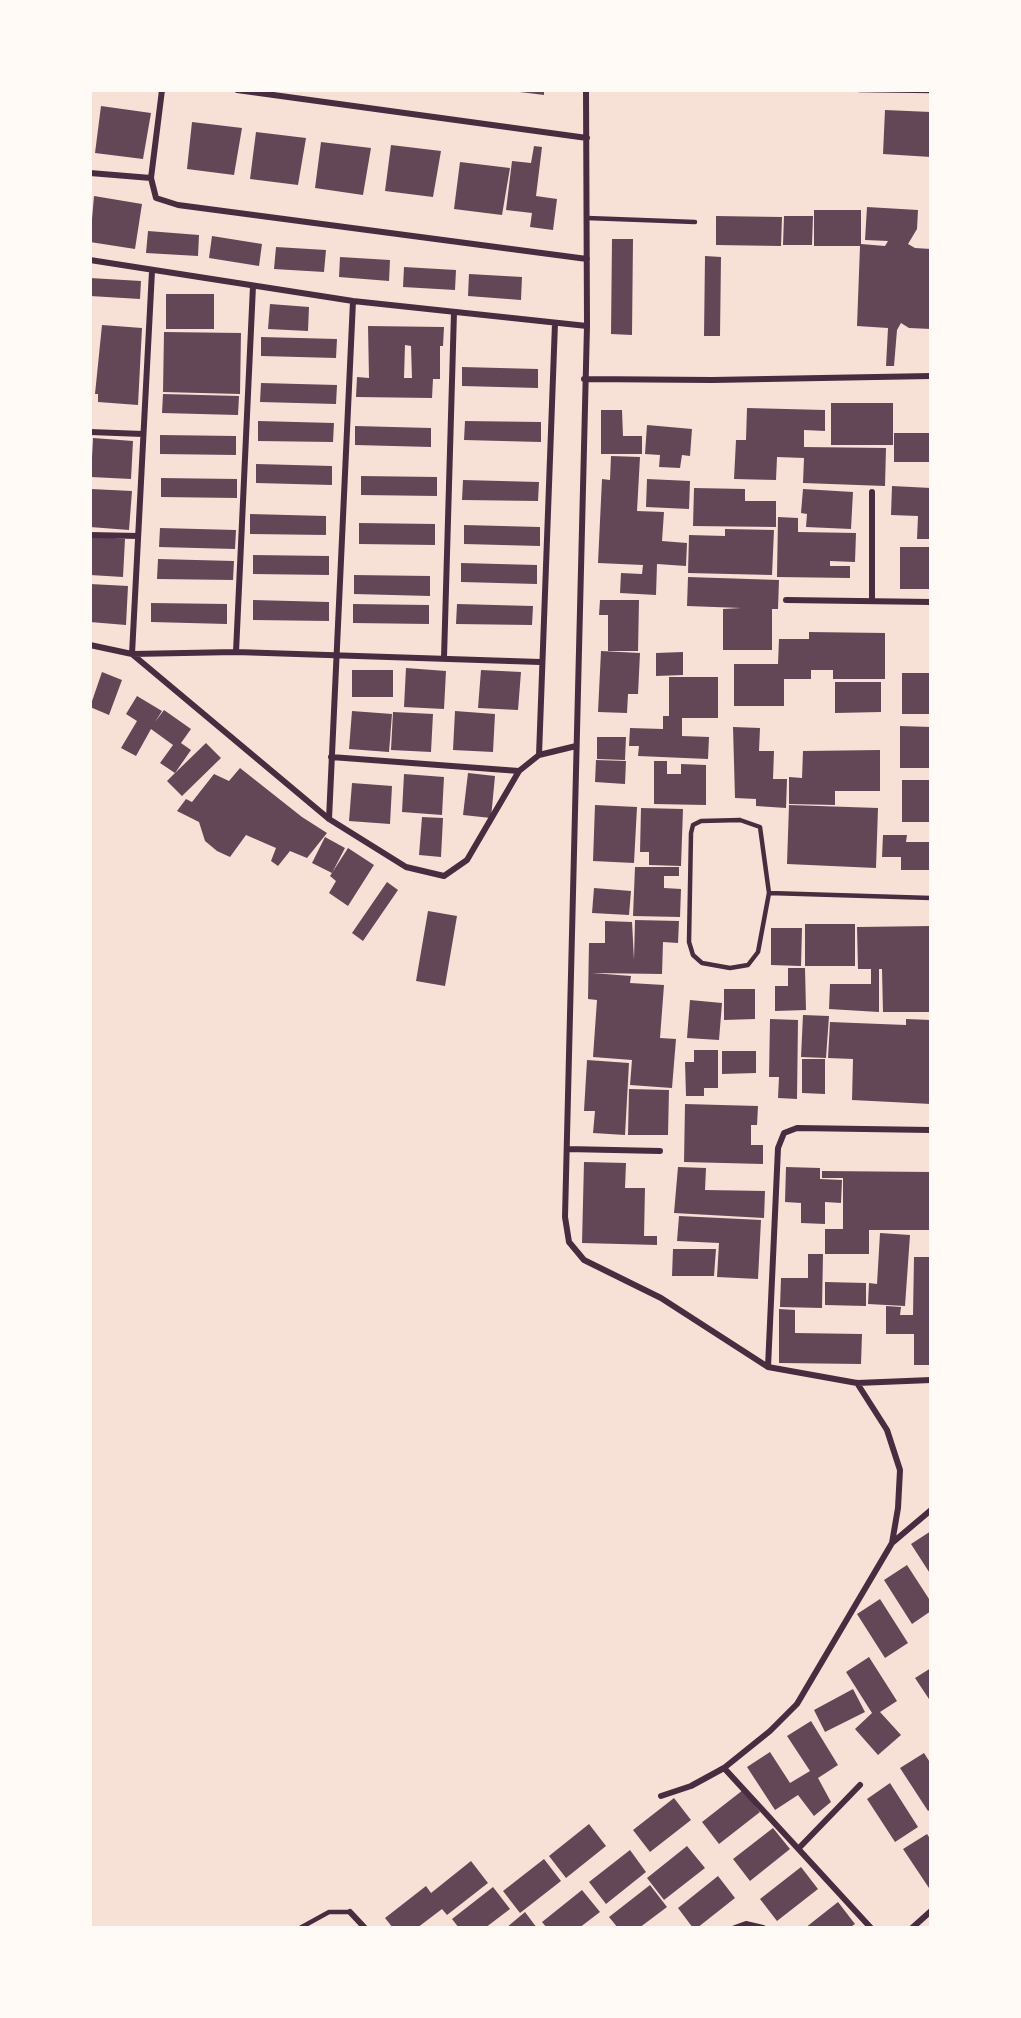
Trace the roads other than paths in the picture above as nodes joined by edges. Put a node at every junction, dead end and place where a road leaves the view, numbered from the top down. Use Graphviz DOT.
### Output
graph roads {
  1 [pos="162,90"];
  2 [pos="237,90"];
  3 [pos="586,90"];
  4 [pos="859,90"];
  5 [pos="931,91"];
  6 [pos="586,138"];
  7 [pos="90,173"];
  8 [pos="151,178"];
  9 [pos="587,218"];
  10 [pos="695,222"];
  11 [pos="587,259"];
  12 [pos="90,260"];
  13 [pos="152,271"];
  14 [pos="254,286"];
  15 [pos="353,301"];
  16 [pos="454,312"];
  17 [pos="555,323"];
  18 [pos="587,326"];
  19 [pos="931,376"];
  20 [pos="585,379"];
  21 [pos="90,432"];
  22 [pos="143,434"];
  23 [pos="872,492"];
  24 [pos="90,535"];
  25 [pos="138,536"];
  26 [pos="786,600"];
  27 [pos="872,601"];
  28 [pos="931,602"];
  29 [pos="90,645"];
  30 [pos="236,652"];
  31 [pos="132,654"];
  32 [pos="335,654"];
  33 [pos="444,658"];
  34 [pos="540,662"];
  35 [pos="576,746"];
  36 [pos="538,755"];
  37 [pos="331,757"];
  38 [pos="519,771"];
  39 [pos="329,819"];
  40 [pos="769,893"];
  41 [pos="931,898"];
  42 [pos="931,1130"];
  43 [pos="567,1149"];
  44 [pos="660,1151"];
  45 [pos="768,1367"];
  46 [pos="931,1380"];
  47 [pos="857,1383"];
  48 [pos="931,1510"];
  49 [pos="892,1543"];
  50 [pos="724,1768"];
  51 [pos="860,1785"];
  52 [pos="661,1796"];
  53 [pos="800,1848"];
  54 [pos="931,1911"];
  55 [pos="350,1912"];
  56 [pos="300,1928"];
  57 [pos="365,1928"];
  58 [pos="735,1928"];
  59 [pos="764,1928"];
  60 [pos="871,1928"];
  61 [pos="912,1928"];
  1 -- 8 [label="street"];
  2 -- 6 [label="street"];
  3 -- 6 [label="street"];
  4 -- 5 [label="lane"];
  6 -- 9 [label="street"];
  7 -- 8 [label="street"];
  8 -- 11 [label="street"];
  9 -- 10 [label="lane"];
  9 -- 11 [label="street"];
  11 -- 18 [label="street"];
  12 -- 13 [label="street"];
  13 -- 14 [label="street"];
  13 -- 22 [label="street"];
  14 -- 15 [label="street"];
  14 -- 30 [label="street"];
  15 -- 16 [label="street"];
  15 -- 32 [label="street"];
  16 -- 17 [label="street"];
  16 -- 33 [label="street"];
  17 -- 18 [label="street"];
  17 -- 34 [label="street"];
  18 -- 20 [label="street"];
  19 -- 20 [label="street"];
  20 -- 35 [label="street"];
  21 -- 22 [label="street"];
  22 -- 25 [label="street"];
  23 -- 27 [label="street"];
  24 -- 25 [label="street"];
  25 -- 31 [label="street"];
  26 -- 27 [label="street"];
  27 -- 28 [label="street"];
  29 -- 31 [label="street"];
  30 -- 31 [label="street"];
  30 -- 32 [label="street"];
  31 -- 39 [label="street"];
  32 -- 33 [label="street"];
  32 -- 37 [label="street"];
  33 -- 34 [label="street"];
  34 -- 36 [label="street"];
  35 -- 36 [label="street"];
  35 -- 43 [label="street"];
  36 -- 38 [label="street"];
  37 -- 38 [label="street"];
  37 -- 39 [label="street"];
  38 -- 39 [label="street"];
  40 -- 40 [label="lane"];
  40 -- 41 [label="lane"];
  42 -- 45 [label="street"];
  43 -- 44 [label="street"];
  43 -- 45 [label="street"];
  45 -- 47 [label="street"];
  46 -- 47 [label="street"];
  47 -- 49 [label="street"];
  48 -- 49 [label="street"];
  49 -- 50 [label="street"];
  50 -- 52 [label="street"];
  50 -- 53 [label="street"];
  51 -- 53 [label="street"];
  53 -- 60 [label="street"];
  54 -- 61 [label="street"];
  55 -- 56 [label="lane"];
  55 -- 57 [label="street"];
  58 -- 59 [label="street"];
}
